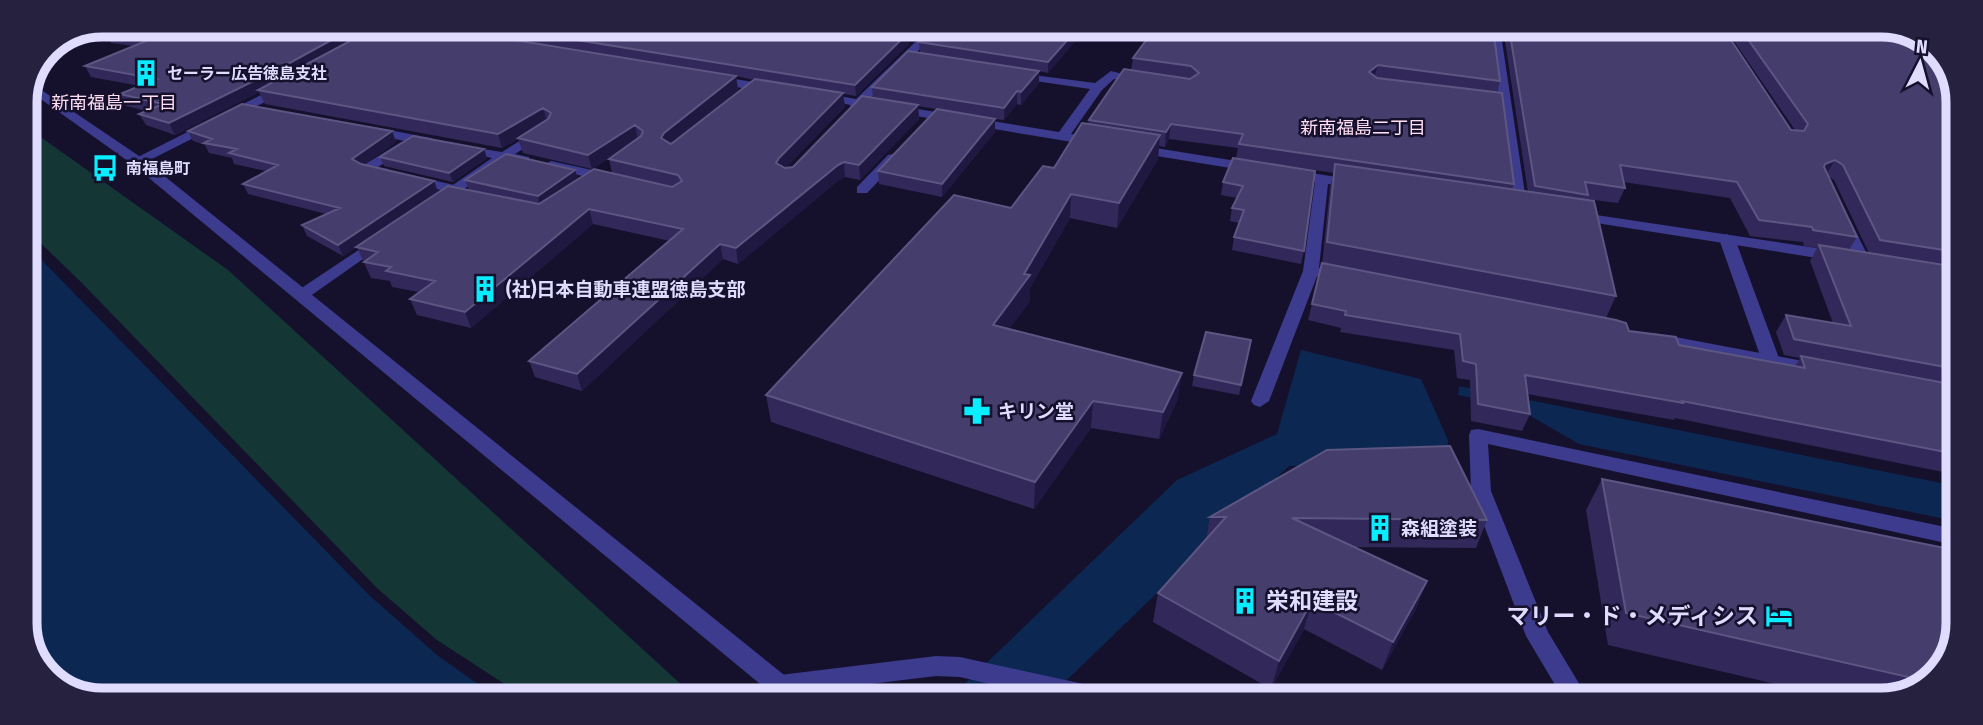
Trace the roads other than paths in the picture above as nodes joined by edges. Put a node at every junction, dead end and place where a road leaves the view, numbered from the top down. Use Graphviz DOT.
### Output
graph roads {
  1 [pos="922,37"];
  2 [pos="1495,37"];
  3 [pos="905,56"];
  4 [pos="918,58"];
  5 [pos="1001,71"];
  6 [pos="701,77"];
  7 [pos="1150,81"];
  8 [pos="294,82"];
  9 [pos="1098,87"];
  10 [pos="779,90"];
  11 [pos="38,91"];
  12 [pos="806,94"];
  13 [pos="860,103"];
  14 [pos="246,107"];
  15 [pos="271,112"];
  16 [pos="842,121"];
  17 [pos="545,128"];
  18 [pos="361,129"];
  19 [pos="1063,136"];
  20 [pos="413,138"];
  21 [pos="907,143"];
  22 [pos="502,155"];
  23 [pos="137,160"];
  24 [pos="618,161"];
  25 [pos="599,175"];
  26 [pos="1322,179"];
  27 [pos="625,182"];
  28 [pos="1375,187"];
  29 [pos="577,190"];
  30 [pos="862,190"];
  31 [pos="456,192"];
  32 [pos="1835,204"];
  33 [pos="1520,207"];
  34 [pos="427,208"];
  35 [pos="1561,214"];
  36 [pos="393,232"];
  37 [pos="1727,239"];
  38 [pos="1311,271"];
  39 [pos="1351,279"];
  40 [pos="303,294"];
  41 [pos="1635,334"];
  42 [pos="1771,360"];
  43 [pos="1837,373"];
  44 [pos="1260,401"];
  45 [pos="1946,535"];
  46 [pos="784,688"];
  47 [pos="806,688"];
  48 [pos="1057,688"];
  49 [pos="1570,688"];
  1 -- 3 [label="street"];
  2 -- 33 [label="street"];
  3 -- 4 [label="street"];
  3 -- 13 [label="street"];
  5 -- 9 [label="street"];
  6 -- 10 [label="street"];
  7 -- 9 [label="street"];
  8 -- 14 [label="street"];
  9 -- 19 [label="street"];
  11 -- 23 [label="street"];
  12 -- 13 [label="street"];
  13 -- 16 [label="street"];
  13 -- 19 [label="street"];
  14 -- 15 [label="street"];
  14 -- 23 [label="street"];
  17 -- 22 [label="street"];
  18 -- 20 [label="street"];
  19 -- 26 [label="street"];
  20 -- 22 [label="street"];
  20 -- 31 [label="street"];
  21 -- 30 [label="street"];
  22 -- 25 [label="street"];
  22 -- 31 [label="street"];
  23 -- 40 [label="street"];
  24 -- 25 [label="street"];
  25 -- 27 [label="street"];
  25 -- 29 [label="street"];
  26 -- 28 [label="street"];
  26 -- 38 [label="street"];
  31 -- 34 [label="street"];
  32 -- 37 [label="street"];
  35 -- 37 [label="street"];
  36 -- 40 [label="street"];
  37 -- 42 [label="street"];
  38 -- 39 [label="street"];
  38 -- 44 [label="street"];
  40 -- 46 [label="street"];
  41 -- 42 [label="street"];
  42 -- 43 [label="street"];
  45 -- 49 [label="street"];
  47 -- 48 [label="street"];
}
